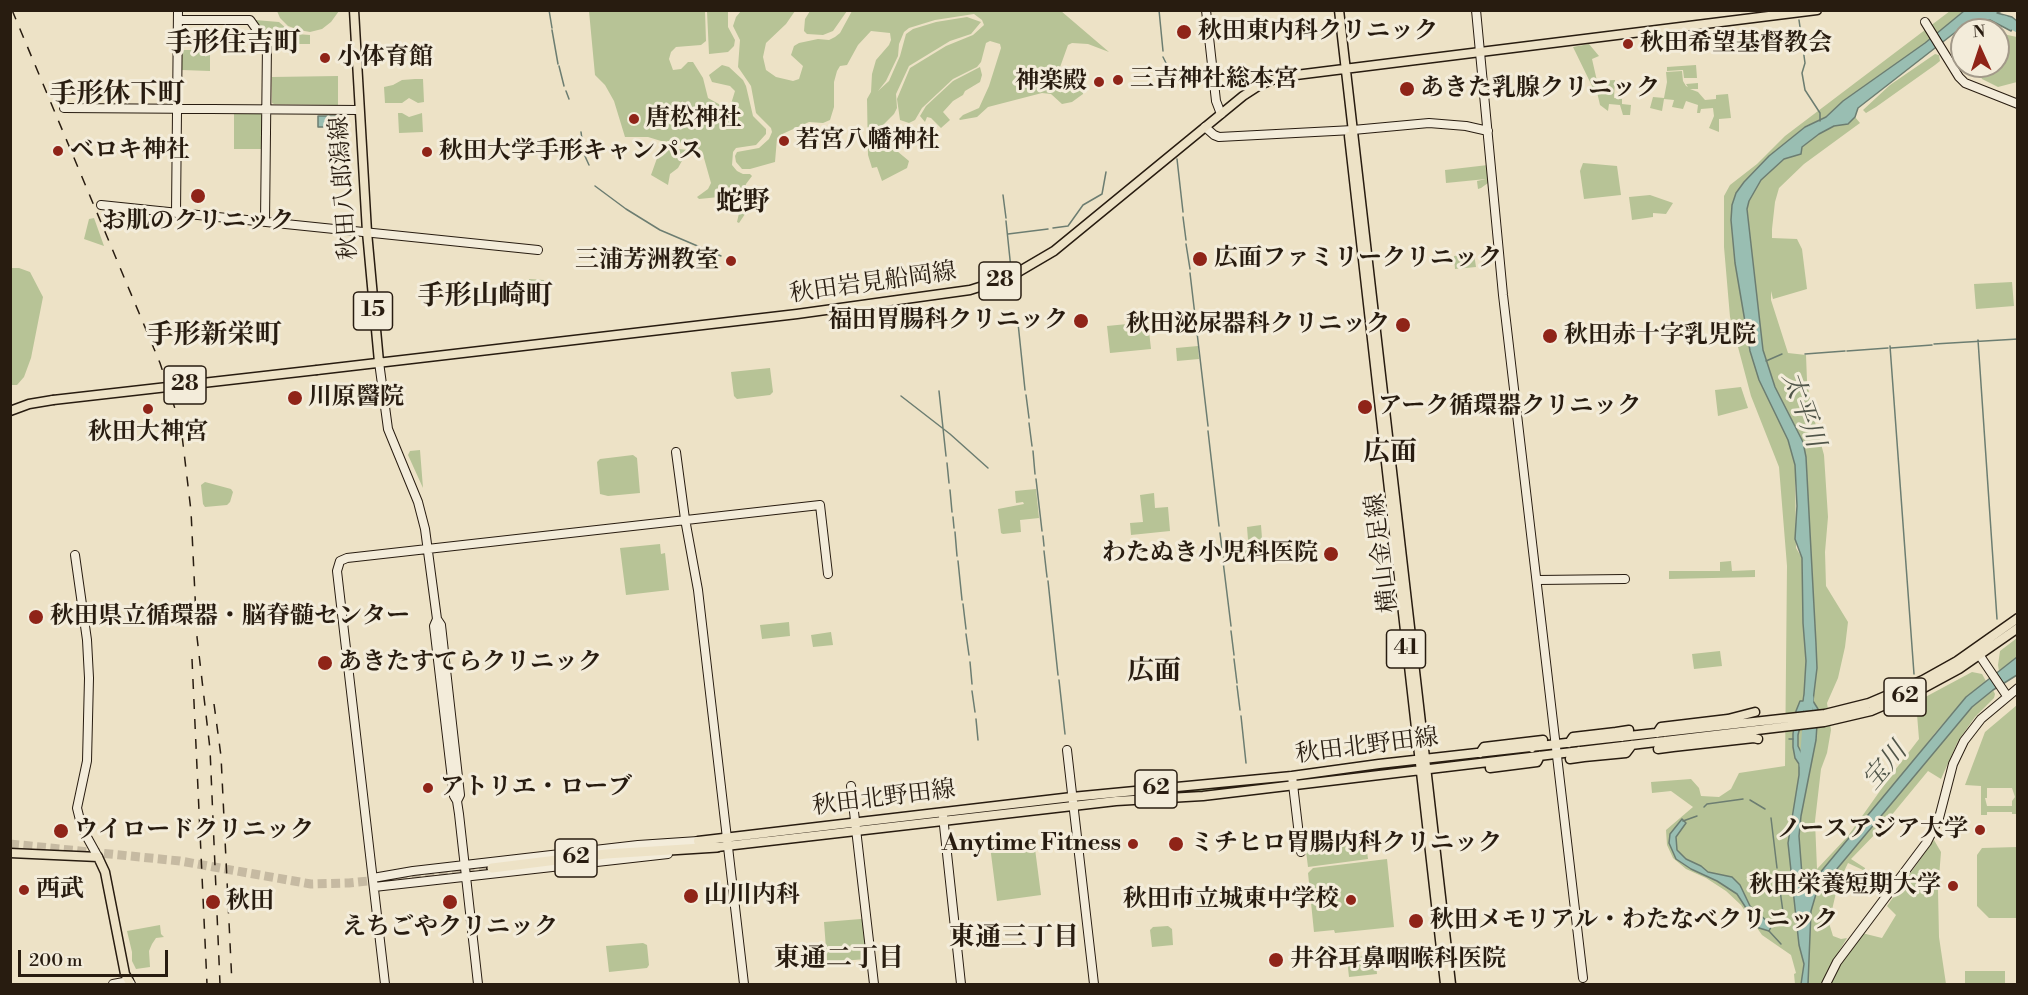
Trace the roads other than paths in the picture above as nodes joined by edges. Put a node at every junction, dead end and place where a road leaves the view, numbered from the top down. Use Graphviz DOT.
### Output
graph roads {
  1 [pos="178,10"];
  2 [pos="354,10"];
  3 [pos="1206,10"];
  4 [pos="1334,10"];
  5 [pos="1339,10"];
  6 [pos="1476,10"];
  7 [pos="1816,10"];
  8 [pos="178,20"];
  9 [pos="1925,22"];
  10 [pos="1480,51"];
  11 [pos="1343,68"];
  12 [pos="2018,104"];
  13 [pos="64,108"];
  14 [pos="177,109"];
  15 [pos="267,109"];
  16 [pos="359,110"];
  17 [pos="1221,114"];
  18 [pos="1205,127"];
  19 [pos="1351,131"];
  20 [pos="1488,131"];
  21 [pos="100,205"];
  22 [pos="176,213"];
  23 [pos="265,221"];
  24 [pos="367,232"];
  25 [pos="538,250"];
  26 [pos="379,362"];
  27 [pos="10,411"];
  28 [pos="676,452"];
  29 [pos="685,519"];
  30 [pos="428,549"];
  31 [pos="75,555"];
  32 [pos="828,574"];
  33 [pos="1625,579"];
  34 [pos="1538,580"];
  35 [pos="2018,618"];
  36 [pos="2018,628"];
  37 [pos="1978,652"];
  38 [pos="2018,688"];
  39 [pos="2007,696"];
  40 [pos="1755,712"];
  41 [pos="1790,723"];
  42 [pos="1629,730"];
  43 [pos="1657,733"];
  44 [pos="1619,735"];
  45 [pos="1758,739"];
  46 [pos="1543,740"];
  47 [pos="1665,741"];
  48 [pos="1529,745"];
  49 [pos="1673,747"];
  50 [pos="1556,749"];
  51 [pos="1658,749"];
  52 [pos="1067,750"];
  53 [pos="1581,754"];
  54 [pos="1422,759"];
  55 [pos="1570,759"];
  56 [pos="1423,770"];
  57 [pos="1292,780"];
  58 [pos="851,786"];
  59 [pos="1073,802"];
  60 [pos="943,816"];
  61 [pos="855,827"];
  62 [pos="698,841"];
  63 [pos="727,842"];
  64 [pos="717,847"];
  65 [pos="661,850"];
  66 [pos="1301,852"];
  67 [pos="10,853"];
  68 [pos="98,857"];
  69 [pos="465,865"];
  70 [pos="492,868"];
  71 [pos="466,876"];
  72 [pos="373,878"];
  73 [pos="1436,884"];
  74 [pos="374,887"];
  75 [pos="1583,978"];
  76 [pos="130,983"];
  77 [pos="113,984"];
  78 [pos="385,984"];
  79 [pos="478,984"];
  80 [pos="744,984"];
  81 [pos="874,984"];
  82 [pos="961,984"];
  83 [pos="1094,984"];
  84 [pos="1445,984"];
  85 [pos="1451,984"];
  86 [pos="1826,984"];
  1 -- 8 [label="street"];
  2 -- 16 [label="main road, 秋田八郎潟線 / 15"];
  3 -- 17 [label="street"];
  4 -- 11 [label="main road, 横山金足線 / 41"];
  5 -- 11 [label="main road, 横山金足線 / 41"];
  6 -- 10 [label="street"];
  7 -- 10 [label="main road, 秋田岩見船岡線 / 28"];
  8 -- 14 [label="street"];
  8 -- 15 [label="street"];
  9 -- 12 [label="street"];
  10 -- 11 [label="main road, 秋田岩見船岡線 / 28"];
  10 -- 20 [label="street"];
  11 -- 17 [label="main road, 秋田岩見船岡線 / 28"];
  11 -- 19 [label="main road, 横山金足線 / 41"];
  13 -- 14 [label="street"];
  14 -- 15 [label="street"];
  14 -- 22 [label="street"];
  15 -- 16 [label="street"];
  15 -- 23 [label="street"];
  16 -- 24 [label="main road, 秋田八郎潟線 / 15"];
  17 -- 18 [label="main road, 秋田岩見船岡線 / 28"];
  18 -- 19 [label="street"];
  18 -- 26 [label="main road, 秋田岩見船岡線 / 28"];
  19 -- 20 [label="street"];
  19 -- 54 [label="main road, 横山金足線 / 41"];
  20 -- 34 [label="street"];
  21 -- 22 [label="street"];
  22 -- 23 [label="street"];
  23 -- 24 [label="street"];
  24 -- 25 [label="street"];
  24 -- 26 [label="main road, 秋田八郎潟線 / 15"];
  26 -- 27 [label="main road, 秋田岩見船岡線 / 28, bridge"];
  26 -- 30 [label="street"];
  28 -- 29 [label="street"];
  29 -- 30 [label="street"];
  29 -- 32 [label="street"];
  29 -- 63 [label="street"];
  30 -- 69 [label="street"];
  30 -- 72 [label="street"];
  31 -- 68 [label="street"];
  33 -- 34 [label="street"];
  34 -- 50 [label="street"];
  35 -- 37 [label="main road, 秋田北野田線 / 62"];
  36 -- 37 [label="main road, 秋田北野田線 / 62"];
  37 -- 39 [label="street"];
  37 -- 41 [label="main road, 秋田北野田線 / 62"];
  38 -- 39 [label="street"];
  39 -- 86 [label="street"];
  40 -- 43 [label="main road"];
  41 -- 43 [label="main road, 秋田北野田線 / 62"];
  41 -- 47 [label="main road, 秋田北野田線 / 62"];
  42 -- 44 [label="main road"];
  43 -- 44 [label="main road, 秋田北野田線 / 62"];
  44 -- 50 [label="main road, 秋田北野田線 / 62"];
  45 -- 49 [label="main road"];
  46 -- 48 [label="main road"];
  47 -- 49 [label="main road"];
  47 -- 53 [label="main road, 秋田北野田線 / 62"];
  48 -- 50 [label="main road, 秋田北野田線 / 62"];
  48 -- 54 [label="main road, 秋田北野田線 / 62"];
  49 -- 51 [label="main road"];
  50 -- 53 [label="main road, 秋田北野田線 / 62"];
  50 -- 56 [label="main road, 秋田北野田線 / 62"];
  50 -- 75 [label="street"];
  52 -- 59 [label="street"];
  53 -- 55 [label="main road"];
  54 -- 56 [label="main road, 横山金足線 / 41"];
  54 -- 57 [label="main road, 秋田北野田線 / 62"];
  56 -- 57 [label="main road, 秋田北野田線 / 62"];
  56 -- 73 [label="main road, 横山金足線 / 41"];
  57 -- 59 [label="main road, 秋田北野田線 / 62"];
  57 -- 66 [label="street"];
  58 -- 61 [label="street"];
  59 -- 60 [label="main road, 秋田北野田線 / 62"];
  59 -- 83 [label="street"];
  60 -- 61 [label="main road, 秋田北野田線 / 62"];
  60 -- 82 [label="street"];
  61 -- 63 [label="main road, 秋田北野田線 / 62"];
  61 -- 81 [label="street"];
  62 -- 63 [label="main road, 秋田北野田線 / 62"];
  62 -- 65 [label="highway, 62"];
  62 -- 69 [label="street"];
  63 -- 64 [label="main road, 秋田北野田線 / 62"];
  63 -- 80 [label="street"];
  64 -- 65 [label="highway, 62"];
  64 -- 71 [label="street"];
  65 -- 70 [label="highway, 62"];
  67 -- 68 [label="main road"];
  68 -- 76 [label="main road"];
  69 -- 71 [label="street"];
  69 -- 72 [label="street"];
  71 -- 74 [label="street"];
  71 -- 79 [label="street"];
  72 -- 74 [label="street"];
  73 -- 84 [label="main road, 横山金足線 / 41"];
  73 -- 85 [label="main road, 横山金足線 / 41"];
  74 -- 78 [label="street"];
  76 -- 77 [label="street"];
}
